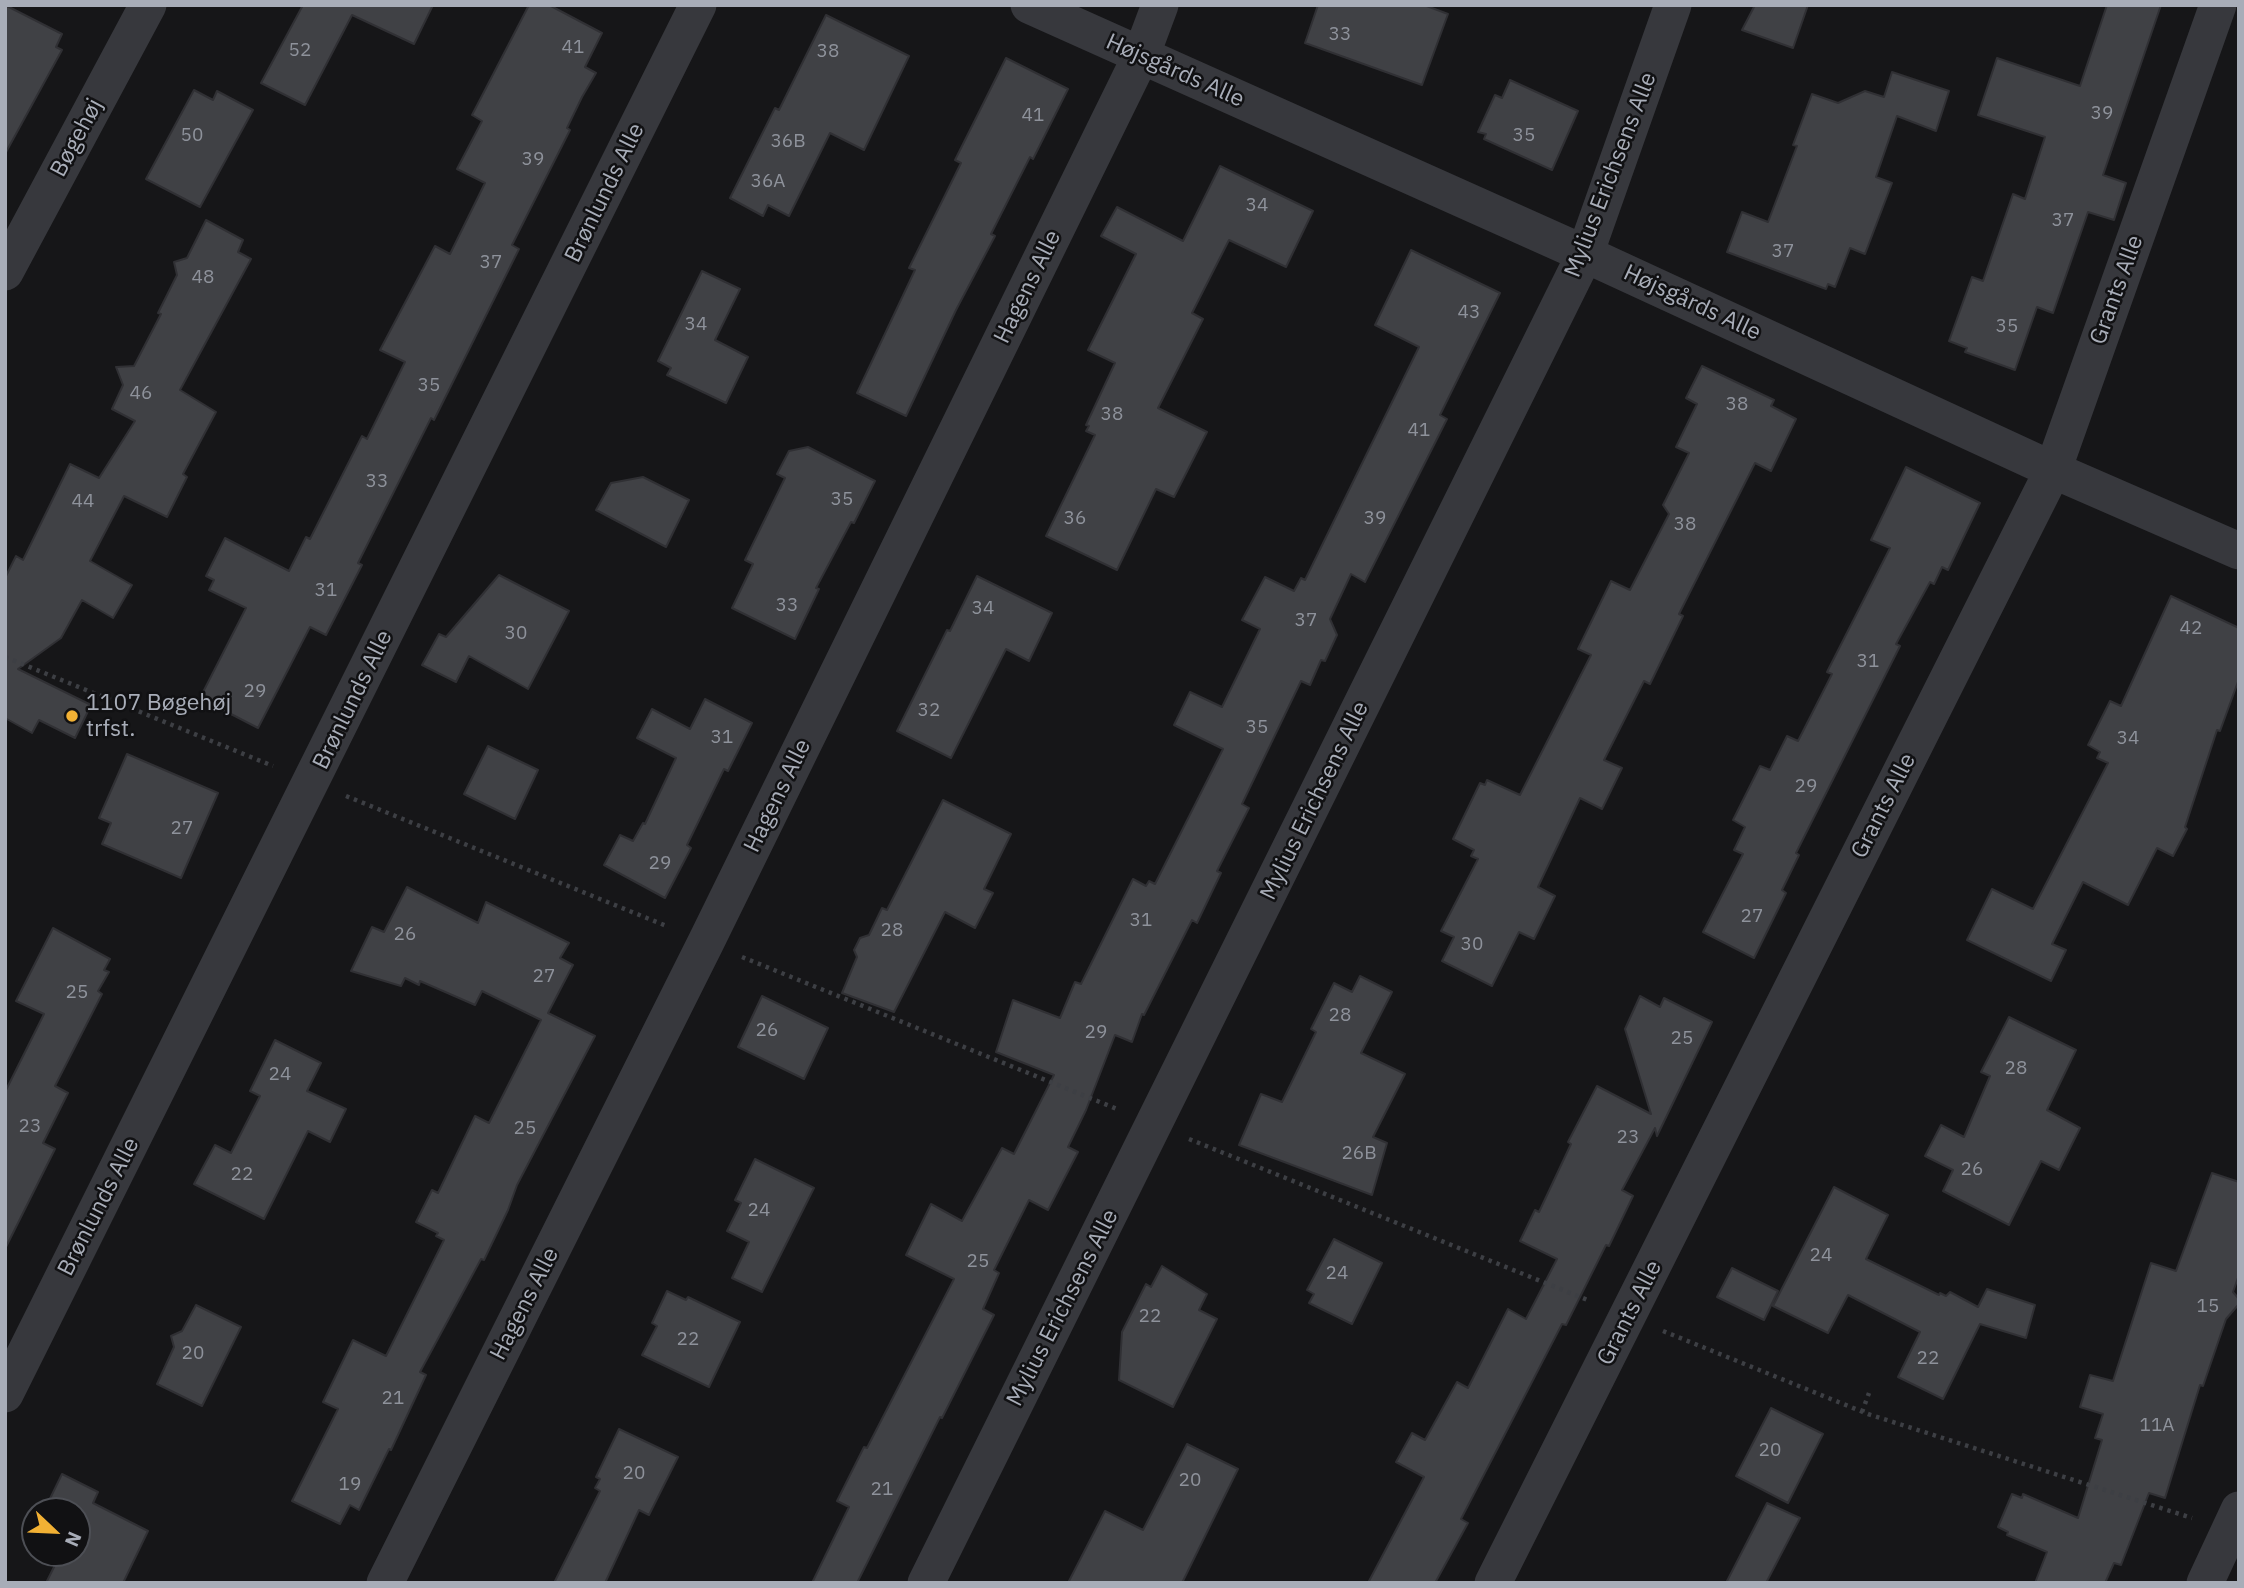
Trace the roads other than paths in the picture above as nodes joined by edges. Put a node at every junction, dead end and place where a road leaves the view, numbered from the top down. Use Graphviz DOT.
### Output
graph roads {
  1 [pos="148,5"];
  2 [pos="698,5"];
  3 [pos="1029,5"];
  4 [pos="1160,5"];
  5 [pos="1673,5"];
  6 [pos="2218,5"];
  7 [pos="1141,56"];
  8 [pos="1585,254"];
  9 [pos="5,272"];
  10 [pos="2053,470"];
  11 [pos="2239,551"];
  12 [pos="5,1394"];
  13 [pos="2234,1520"];
  14 [pos="385,1583"];
  15 [pos="926,1583"];
  16 [pos="1493,1583"];
  17 [pos="2205,1583"];
  1 -- 9 [label="street, Bøgehøj"];
  2 -- 12 [label="street, Brønlunds Alle"];
  3 -- 7 [label="street, Højsgårds Alle"];
  4 -- 7 [label="street, Hagens Alle"];
  5 -- 8 [label="street, Mylius Erichsens Alle"];
  6 -- 10 [label="street, Grants Alle"];
  7 -- 8 [label="street, Højsgårds Alle"];
  7 -- 14 [label="street, Hagens Alle"];
  8 -- 10 [label="street, Højsgårds Alle"];
  8 -- 15 [label="street, Mylius Erichsens Alle"];
  10 -- 11 [label="street, Højsgårds Alle"];
  10 -- 16 [label="street, Grants Alle"];
  13 -- 17 [label="street"];
}
